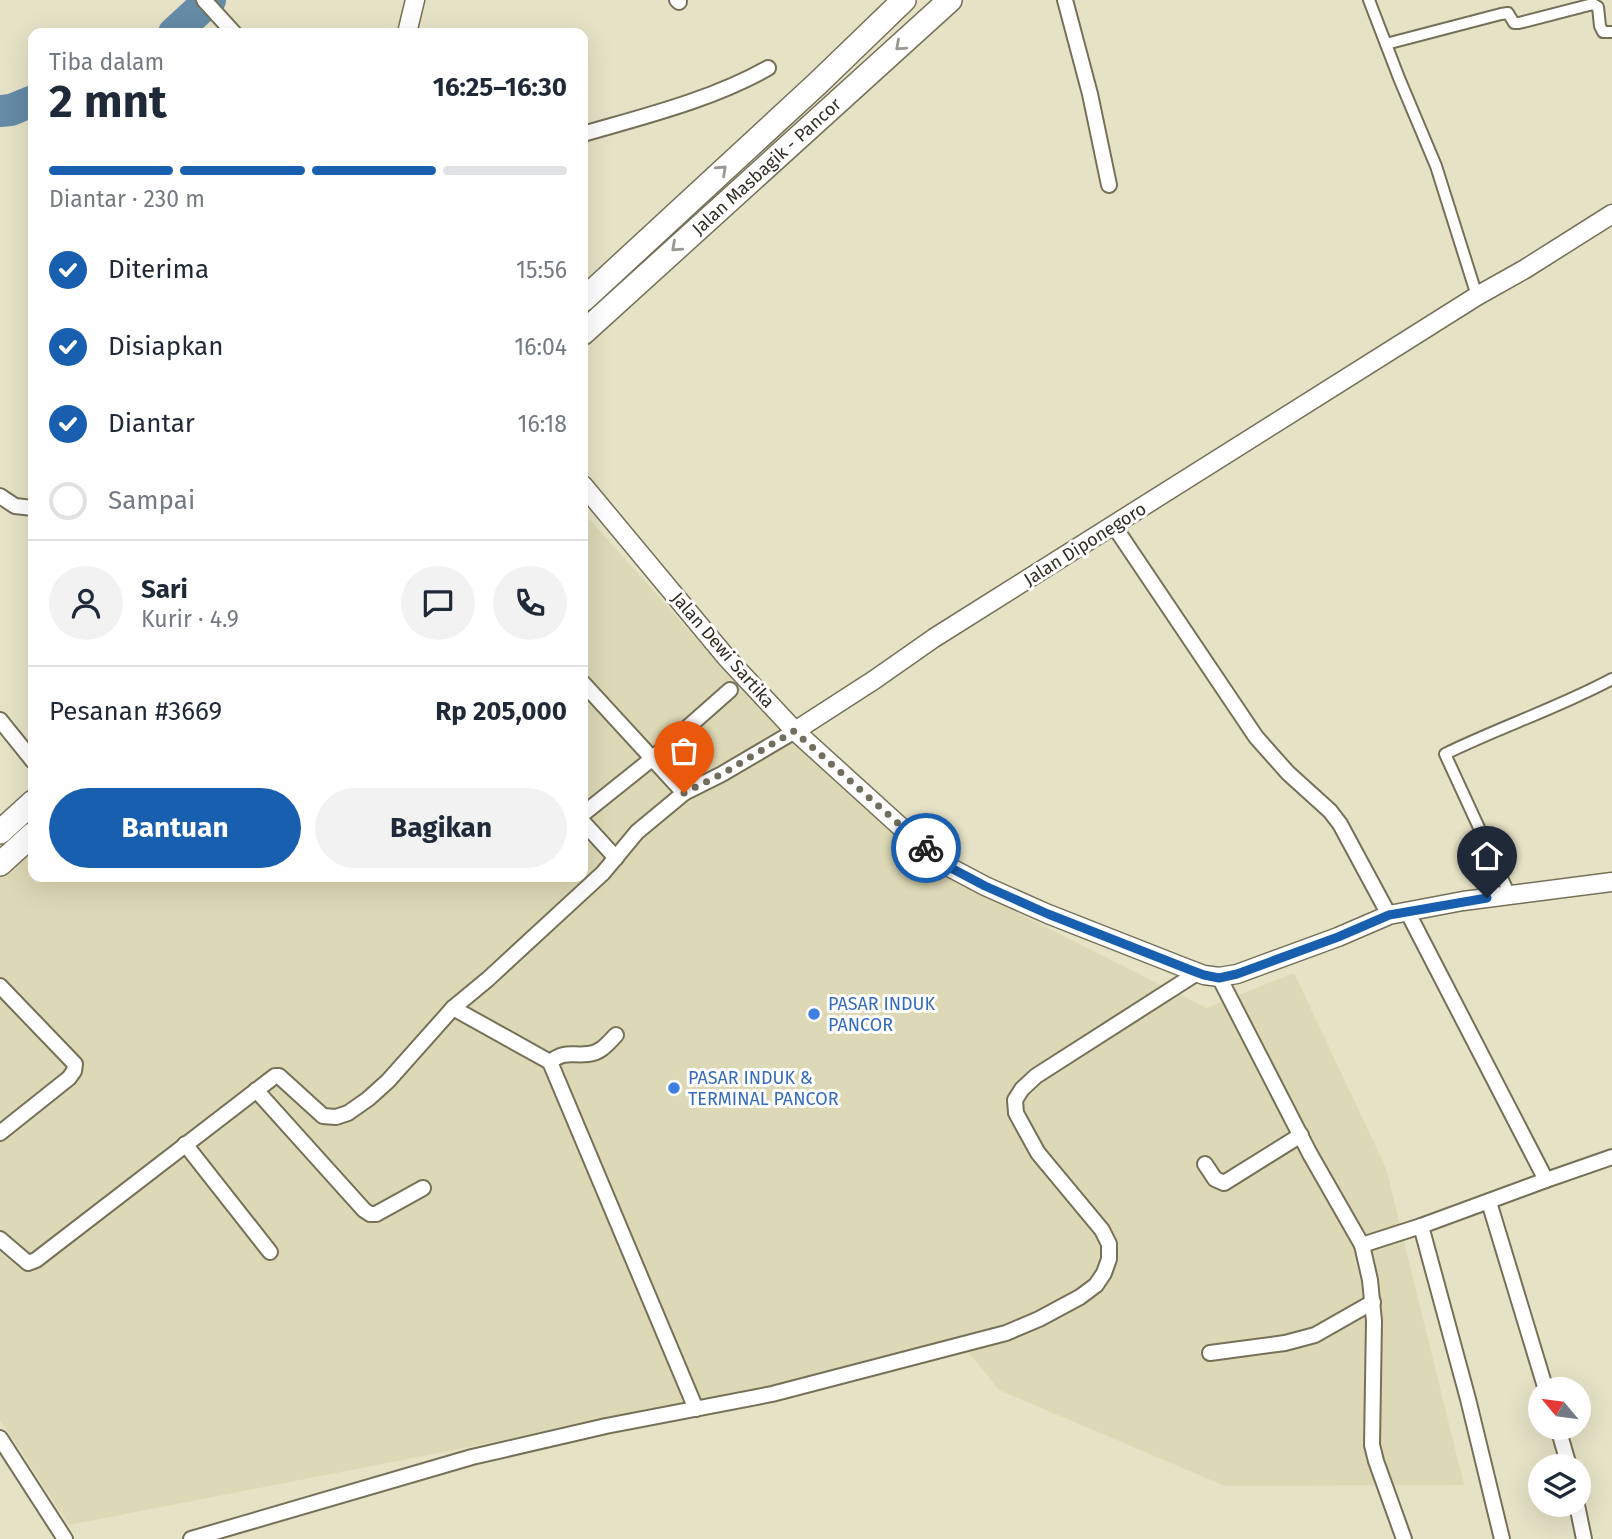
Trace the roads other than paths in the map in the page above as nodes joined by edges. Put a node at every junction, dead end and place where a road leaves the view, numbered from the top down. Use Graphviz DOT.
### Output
graph roads {
  1 [pos="204,0"];
  2 [pos="415,0"];
  3 [pos="904,0"];
  4 [pos="950,0"];
  5 [pos="1065,0"];
  6 [pos="1369,0"];
  7 [pos="229,28"];
  8 [pos="408,28"];
  9 [pos="1612,32"];
  10 [pos="1387,44"];
  11 [pos="768,68"];
  12 [pos="588,133"];
  13 [pos="1109,185"];
  14 [pos="1612,214"];
  15 [pos="588,295"];
  16 [pos="1477,296"];
  17 [pos="588,328"];
  18 [pos="588,491"];
  19 [pos="0,496"];
  20 [pos="28,507"];
  21 [pos="1114,526"];
  22 [pos="1612,679"];
  23 [pos="588,688"];
  24 [pos="730,690"];
  25 [pos="0,720"];
  26 [pos="794,731"];
  27 [pos="28,755"];
  28 [pos="653,758"];
  29 [pos="684,793"];
  30 [pos="28,807"];
  31 [pos="588,810"];
  32 [pos="588,828"];
  33 [pos="0,832"];
  34 [pos="28,839"];
  35 [pos="615,858"];
  36 [pos="0,864"];
  37 [pos="1612,882"];
  38 [pos="1510,895"];
  39 [pos="1408,913"];
  40 [pos="1389,915"];
  41 [pos="1197,973"];
  42 [pos="1219,978"];
  43 [pos="0,986"];
  44 [pos="453,1008"];
  45 [pos="616,1035"];
  46 [pos="550,1062"];
  47 [pos="257,1090"];
  48 [pos="0,1133"];
  49 [pos="1301,1135"];
  50 [pos="185,1144"];
  51 [pos="1612,1157"];
  52 [pos="1205,1164"];
  53 [pos="1546,1180"];
  54 [pos="424,1188"];
  55 [pos="1489,1202"];
  56 [pos="1421,1226"];
  57 [pos="0,1239"];
  58 [pos="1362,1245"];
  59 [pos="270,1252"];
  60 [pos="1373,1302"];
  61 [pos="1210,1353"];
  62 [pos="1542,1377"];
  63 [pos="696,1409"];
  64 [pos="0,1438"];
  65 [pos="1579,1517"];
  66 [pos="65,1539"];
  67 [pos="191,1539"];
  68 [pos="1404,1539"];
  69 [pos="1502,1539"];
  70 [pos="1584,1539"];
  1 -- 7 [label="street"];
  2 -- 8 [label="street"];
  15 -- 3 [label="main road, Jalan Masbagik - Pancor, one-way"];
  4 -- 17 [label="main road, Jalan Masbagik - Pancor, one-way"];
  5 -- 13 [label="street"];
  6 -- 10 [label="street"];
  9 -- 10 [label="street"];
  10 -- 16 [label="street"];
  11 -- 12 [label="street"];
  14 -- 16 [label="street, Jalan Diponegoro"];
  16 -- 21 [label="street, Jalan Diponegoro"];
  18 -- 26 [label="street, Jalan Dewi Sartika"];
  19 -- 20 [label="street"];
  21 -- 26 [label="street, Jalan Diponegoro"];
  21 -- 40 [label="street"];
  22 -- 38 [label="street"];
  23 -- 28 [label="street"];
  24 -- 28 [label="street"];
  25 -- 27 [label="street"];
  26 -- 29 [label="street, Jalan Diponegoro"];
  26 -- 41 [label="street, Jalan Dewi Sartika"];
  28 -- 29 [label="street"];
  28 -- 31 [label="street"];
  29 -- 35 [label="street, Jalan Diponegoro"];
  30 -- 33 [label="main road"];
  32 -- 35 [label="street"];
  34 -- 36 [label="main road"];
  35 -- 44 [label="street, Jalan Diponegoro"];
  37 -- 38 [label="street, Jalan Dewi Sartika"];
  38 -- 39 [label="street, Jalan Dewi Sartika"];
  39 -- 40 [label="street, Jalan Dewi Sartika"];
  39 -- 53 [label="street"];
  40 -- 42 [label="street, Jalan Dewi Sartika"];
  41 -- 42 [label="street, Jalan Dewi Sartika"];
  41 -- 63 [label="street"];
  42 -- 49 [label="street"];
  43 -- 48 [label="street"];
  44 -- 46 [label="street"];
  44 -- 47 [label="street, Jalan Diponegoro"];
  45 -- 46 [label="street"];
  46 -- 63 [label="street"];
  47 -- 50 [label="street"];
  47 -- 54 [label="street"];
  49 -- 52 [label="street"];
  49 -- 58 [label="street"];
  50 -- 57 [label="street"];
  50 -- 59 [label="street"];
  51 -- 53 [label="street"];
  53 -- 55 [label="street"];
  55 -- 56 [label="street"];
  55 -- 62 [label="street"];
  56 -- 58 [label="street"];
  56 -- 69 [label="street"];
  58 -- 60 [label="street"];
  60 -- 61 [label="street"];
  60 -- 68 [label="street"];
  63 -- 67 [label="street"];
  64 -- 66 [label="street"];
  65 -- 70 [label="street"];
}
